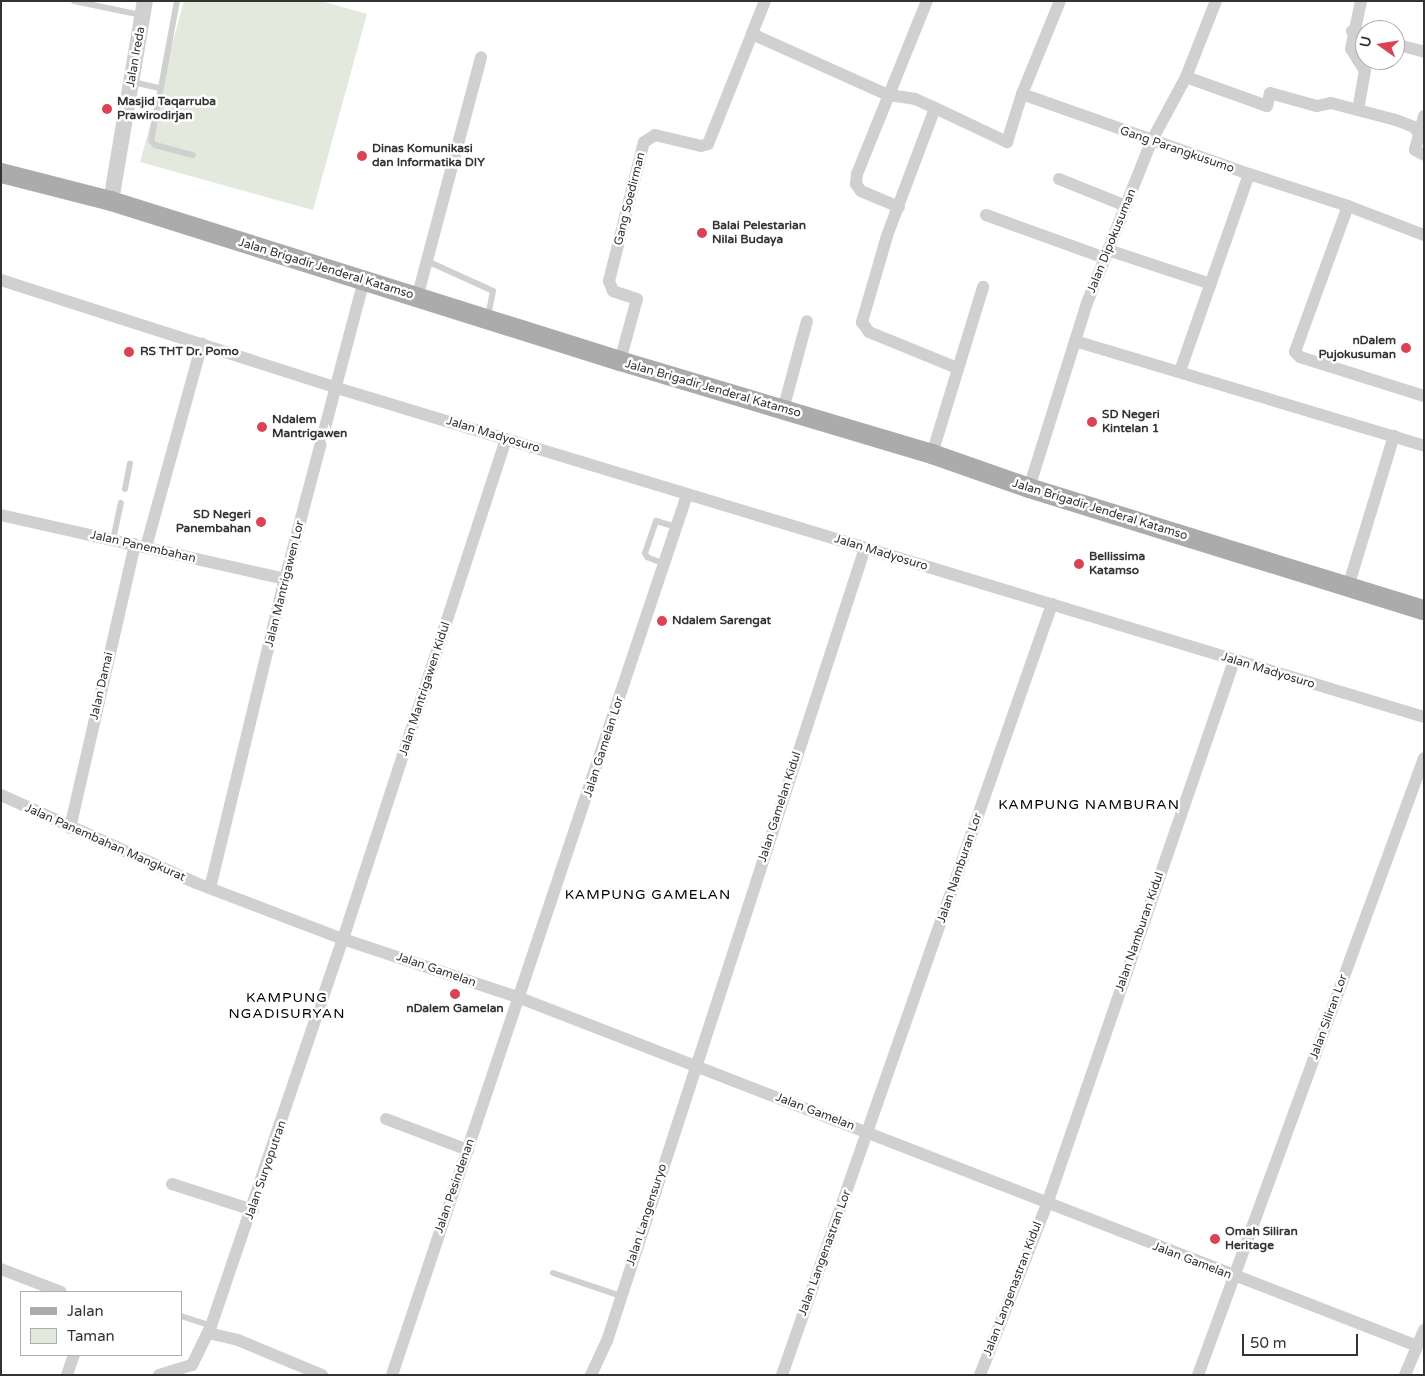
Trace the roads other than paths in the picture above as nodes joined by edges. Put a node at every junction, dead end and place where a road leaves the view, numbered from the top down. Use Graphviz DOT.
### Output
graph roads {
  1 [pos="74,1"];
  2 [pos="177,1"];
  3 [pos="765,1"];
  4 [pos="927,1"];
  5 [pos="1060,1"];
  6 [pos="1216,1"];
  7 [pos="1361,1"];
  8 [pos="144,8"];
  9 [pos="1360,20"];
  10 [pos="752,34"];
  11 [pos="1405,47"];
  12 [pos="1424,52"];
  13 [pos="481,57"];
  14 [pos="1363,70"];
  15 [pos="1186,77"];
  16 [pos="132,82"];
  17 [pos="160,88"];
  18 [pos="1022,94"];
  19 [pos="888,96"];
  20 [pos="935,108"];
  21 [pos="1358,110"];
  22 [pos="1424,116"];
  23 [pos="1419,134"];
  24 [pos="1151,142"];
  25 [pos="193,155"];
  26 [pos="1424,155"];
  27 [pos="1,173"];
  28 [pos="1249,174"];
  29 [pos="1060,179"];
  30 [pos="111,201"];
  31 [pos="1126,206"];
  32 [pos="1348,206"];
  33 [pos="899,207"];
  34 [pos="986,215"];
  35 [pos="1424,235"];
  36 [pos="1106,254"];
  37 [pos="427,261"];
  38 [pos="1,280"];
  39 [pos="364,281"];
  40 [pos="1212,284"];
  41 [pos="984,287"];
  42 [pos="417,298"];
  43 [pos="487,320"];
  44 [pos="807,321"];
  45 [pos="1075,341"];
  46 [pos="202,344"];
  47 [pos="620,361"];
  48 [pos="958,368"];
  49 [pos="1180,371"];
  50 [pos="337,388"];
  51 [pos="1423,393"];
  52 [pos="783,410"];
  53 [pos="1394,436"];
  54 [pos="506,439"];
  55 [pos="1424,446"];
  56 [pos="932,454"];
  57 [pos="130,463"];
  58 [pos="1029,488"];
  59 [pos="125,489"];
  60 [pos="687,495"];
  61 [pos="122,503"];
  62 [pos="1,515"];
  63 [pos="677,527"];
  64 [pos="113,540"];
  65 [pos="140,546"];
  66 [pos="865,548"];
  67 [pos="665,564"];
  68 [pos="285,579"];
  69 [pos="1348,587"];
  70 [pos="1052,604"];
  71 [pos="1424,610"];
  72 [pos="1234,661"];
  73 [pos="1424,717"];
  74 [pos="1424,758"];
  75 [pos="1,795"];
  76 [pos="70,828"];
  77 [pos="210,888"];
  78 [pos="343,939"];
  79 [pos="520,998"];
  80 [pos="695,1065"];
  81 [pos="386,1118"];
  82 [pos="868,1132"];
  83 [pos="468,1150"];
  84 [pos="172,1184"];
  85 [pos="1046,1204"];
  86 [pos="253,1210"];
  87 [pos="1,1269"];
  88 [pos="554,1273"];
  89 [pos="1234,1277"];
  90 [pos="58,1291"];
  91 [pos="621,1296"];
  92 [pos="182,1316"];
  93 [pos="210,1330"];
  94 [pos="1424,1330"];
  95 [pos="1417,1346"];
  96 [pos="74,1356"];
  97 [pos="593,1369"];
  98 [pos="67,1375"];
  99 [pos="159,1375"];
  100 [pos="322,1375"];
  101 [pos="392,1375"];
  102 [pos="782,1375"];
  103 [pos="980,1375"];
  104 [pos="1198,1375"];
  105 [pos="1405,1375"];
  1 -- 8 [label="lane"];
  2 -- 17 [label="lane"];
  3 -- 10 [label="street"];
  4 -- 19 [label="street"];
  5 -- 18 [label="street"];
  6 -- 15 [label="street, Jalan Dipokusuman"];
  7 -- 9 [label="street"];
  8 -- 16 [label="street, Jalan Ireda"];
  10 -- 19 [label="street"];
  10 -- 47 [label="street, Gang Soedirman"];
  11 -- 12 [label="street"];
  13 -- 37 [label="street"];
  14 -- 21 [label="street"];
  15 -- 21 [label="street"];
  15 -- 24 [label="street, Jalan Dipokusuman"];
  16 -- 17 [label="lane"];
  16 -- 30 [label="street, Jalan Ireda"];
  17 -- 25 [label="lane"];
  18 -- 20 [label="street"];
  18 -- 24 [label="street, Gang Parangkusumo"];
  19 -- 20 [label="street"];
  19 -- 33 [label="street"];
  20 -- 33 [label="street"];
  21 -- 23 [label="street"];
  22 -- 23 [label="street"];
  23 -- 26 [label="street"];
  24 -- 28 [label="street, Gang Parangkusumo"];
  24 -- 31 [label="street, Jalan Dipokusuman"];
  27 -- 30 [label="main road, Jalan Brigadir Jenderal Katamso"];
  28 -- 32 [label="street"];
  28 -- 40 [label="street, Gang Parangkusumo"];
  29 -- 31 [label="street"];
  30 -- 39 [label="main road, Jalan Brigadir Jenderal Katamso"];
  31 -- 36 [label="street, Jalan Dipokusuman"];
  32 -- 35 [label="street"];
  32 -- 51 [label="street"];
  33 -- 48 [label="street"];
  34 -- 36 [label="street"];
  36 -- 40 [label="street"];
  36 -- 45 [label="street, Jalan Dipokusuman"];
  37 -- 42 [label="street"];
  37 -- 43 [label="lane"];
  38 -- 46 [label="street, Jalan Madyosuro"];
  39 -- 42 [label="main road, Jalan Brigadir Jenderal Katamso"];
  39 -- 50 [label="street, Jalan Mantrigawen Lor"];
  40 -- 49 [label="street, Gang Parangkusumo"];
  41 -- 48 [label="street"];
  42 -- 43 [label="main road, Jalan Brigadir Jenderal Katamso"];
  43 -- 47 [label="main road, Jalan Brigadir Jenderal Katamso"];
  44 -- 52 [label="street"];
  45 -- 49 [label="street"];
  45 -- 58 [label="street, Jalan Dipokusuman"];
  46 -- 50 [label="street, Jalan Madyosuro"];
  46 -- 65 [label="street, Jalan Damai"];
  47 -- 52 [label="main road, Jalan Brigadir Jenderal Katamso"];
  48 -- 56 [label="street"];
  49 -- 53 [label="street"];
  50 -- 54 [label="street, Jalan Madyosuro"];
  50 -- 68 [label="street, Jalan Mantrigawen Lor"];
  52 -- 56 [label="main road, Jalan Brigadir Jenderal Katamso"];
  53 -- 55 [label="street"];
  53 -- 69 [label="street"];
  54 -- 60 [label="street, Jalan Madyosuro"];
  54 -- 78 [label="street, Jalan Mantrigawen Kidul"];
  56 -- 58 [label="main road, Jalan Brigadir Jenderal Katamso"];
  57 -- 59 [label="lane"];
  58 -- 69 [label="main road, Jalan Brigadir Jenderal Katamso"];
  60 -- 63 [label="street, Jalan Gamelan Lor"];
  60 -- 66 [label="street, Jalan Madyosuro"];
  61 -- 64 [label="lane"];
  62 -- 64 [label="street, Jalan Panembahan"];
  63 -- 67 [label="street, Jalan Gamelan Lor"];
  63 -- 67 [label="lane"];
  64 -- 65 [label="street, Jalan Panembahan"];
  65 -- 68 [label="street, Jalan Panembahan"];
  65 -- 76 [label="street, Jalan Damai"];
  66 -- 70 [label="street, Jalan Madyosuro"];
  66 -- 80 [label="street, Jalan Gamelan Kidul"];
  67 -- 79 [label="street, Jalan Gamelan Lor"];
  68 -- 77 [label="street, Jalan Mantrigawen Lor"];
  69 -- 71 [label="main road, Jalan Brigadir Jenderal Katamso"];
  70 -- 72 [label="street, Jalan Madyosuro"];
  70 -- 82 [label="street, Jalan Namburan Lor"];
  72 -- 73 [label="street, Jalan Madyosuro"];
  72 -- 85 [label="street, Jalan Namburan Kidul"];
  74 -- 89 [label="street, Jalan Siliran Lor"];
  75 -- 76 [label="street, Jalan Panembahan Mangkurat"];
  76 -- 77 [label="street, Jalan Panembahan Mangkurat"];
  77 -- 78 [label="street, Jalan Gamelan"];
  78 -- 79 [label="street, Jalan Gamelan"];
  78 -- 86 [label="street, Jalan Suryoputran"];
  79 -- 80 [label="street, Jalan Gamelan"];
  79 -- 83 [label="street, Jalan Pesindenan"];
  80 -- 82 [label="street, Jalan Gamelan"];
  80 -- 91 [label="street, Jalan Langensuryo"];
  81 -- 83 [label="street"];
  82 -- 85 [label="street, Jalan Gamelan"];
  82 -- 102 [label="street, Jalan Langenastran Lor"];
  83 -- 101 [label="street, Jalan Pesindenan"];
  84 -- 86 [label="street"];
  85 -- 89 [label="street, Jalan Gamelan"];
  85 -- 103 [label="street, Jalan Langenastran Kidul"];
  86 -- 93 [label="street, Jalan Suryoputran"];
  87 -- 90 [label="street"];
  88 -- 91 [label="lane"];
  89 -- 95 [label="street, Jalan Gamelan"];
  89 -- 104 [label="street, Jalan Siliran Lor"];
  91 -- 97 [label="street, Jalan Langensuryo"];
  92 -- 93 [label="lane"];
  93 -- 99 [label="street, Jalan Suryoputran"];
  93 -- 100 [label="street"];
  94 -- 95 [label="street"];
  95 -- 105 [label="street"];
  96 -- 98 [label="street"];
}
